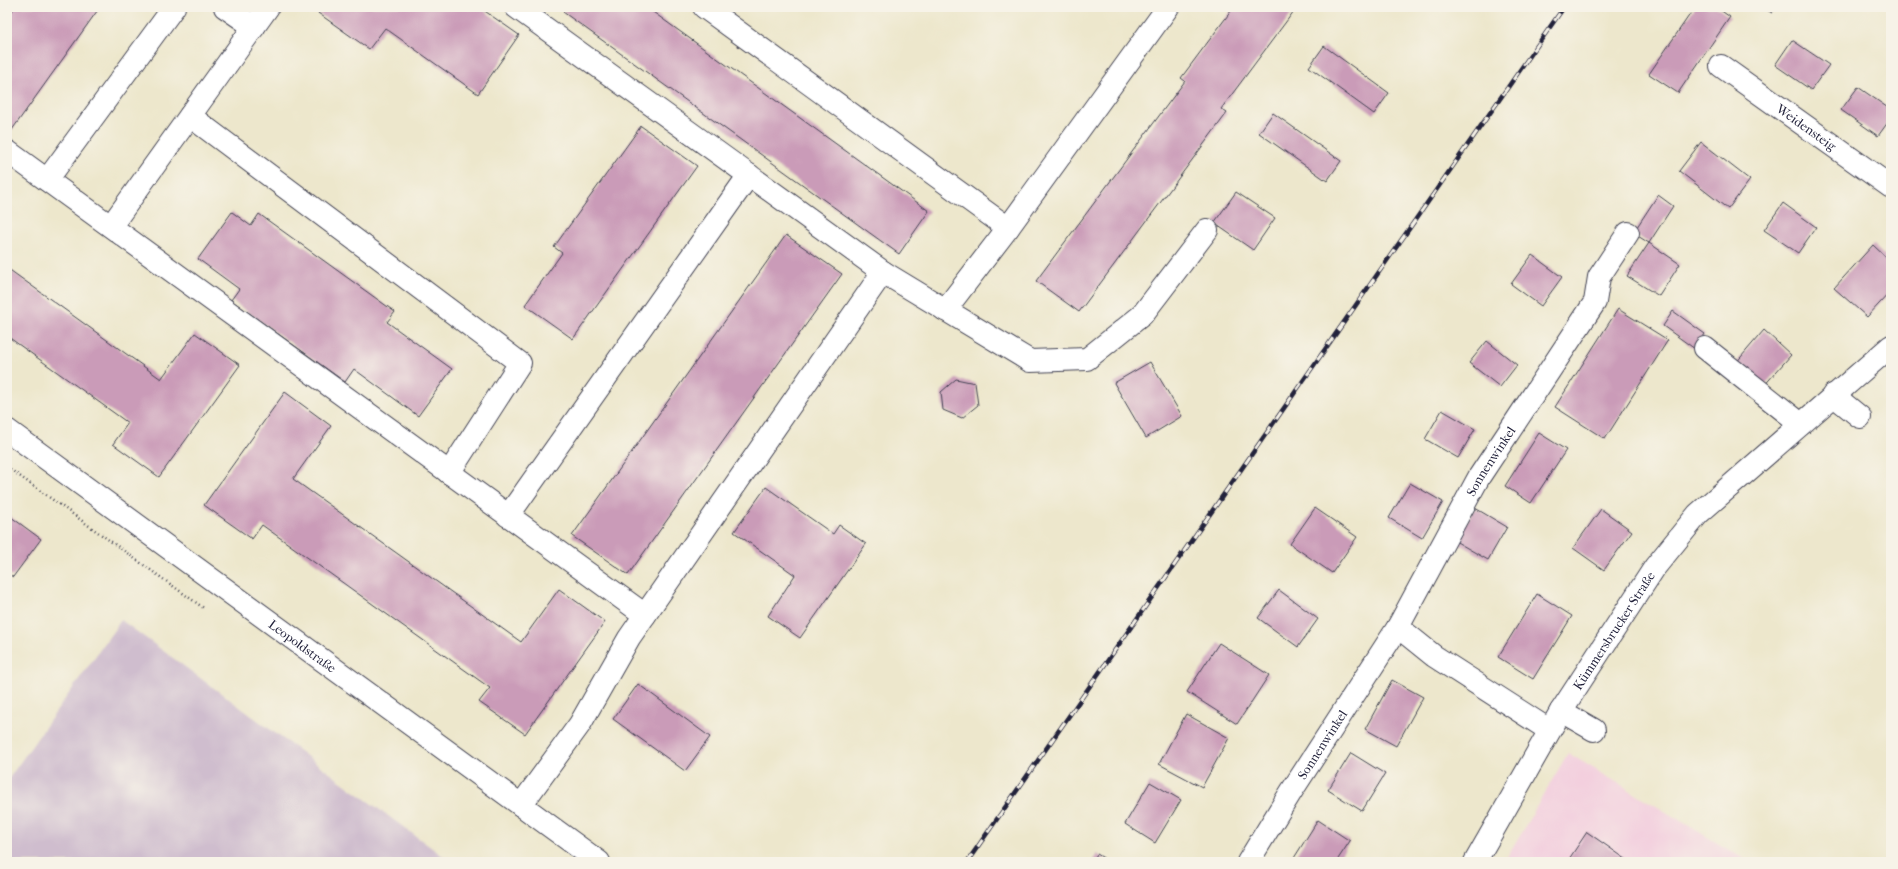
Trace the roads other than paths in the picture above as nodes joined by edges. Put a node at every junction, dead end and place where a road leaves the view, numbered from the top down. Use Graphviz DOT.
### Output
graph roads {
  1 [pos="174,7"];
  2 [pos="225,7"];
  3 [pos="268,7"];
  4 [pos="516,7"];
  5 [pos="704,7"];
  6 [pos="1168,7"];
  7 [pos="254,27"];
  8 [pos="1721,66"];
  9 [pos="190,116"];
  10 [pos="7,151"];
  11 [pos="748,175"];
  12 [pos="47,180"];
  13 [pos="1891,187"];
  14 [pos="111,226"];
  15 [pos="1008,228"];
  16 [pos="1207,230"];
  17 [pos="1628,233"];
  18 [pos="883,272"];
  19 [pos="945,310"];
  20 [pos="1891,346"];
  21 [pos="1705,348"];
  22 [pos="1833,394"];
  23 [pos="1860,417"];
  24 [pos="1796,428"];
  25 [pos="7,430"];
  26 [pos="449,473"];
  27 [pos="508,516"];
  28 [pos="645,615"];
  29 [pos="1398,627"];
  30 [pos="1561,711"];
  31 [pos="1549,730"];
  32 [pos="1594,730"];
  33 [pos="521,805"];
  34 [pos="600,862"];
  35 [pos="1248,862"];
  36 [pos="1475,862"];
  1 -- 12 [label="street"];
  2 -- 7 [label="street"];
  3 -- 7 [label="street"];
  4 -- 11 [label="street"];
  5 -- 15 [label="street"];
  6 -- 15 [label="street"];
  7 -- 9 [label="street"];
  8 -- 13 [label="street, Weidensteig"];
  9 -- 14 [label="street"];
  9 -- 26 [label="street"];
  10 -- 12 [label="street"];
  11 -- 18 [label="street"];
  11 -- 27 [label="street"];
  12 -- 14 [label="street"];
  14 -- 26 [label="street"];
  15 -- 19 [label="street"];
  16 -- 19 [label="street"];
  17 -- 29 [label="street, Sonnenwinkel"];
  18 -- 19 [label="street"];
  18 -- 28 [label="street"];
  20 -- 22 [label="street, Kümmersbrucker Straße"];
  21 -- 24 [label="street"];
  22 -- 23 [label="street"];
  22 -- 24 [label="street, Kümmersbrucker Straße"];
  24 -- 30 [label="street, Kümmersbrucker Straße"];
  25 -- 33 [label="street, Leopoldstraße"];
  26 -- 27 [label="street"];
  27 -- 28 [label="street"];
  28 -- 33 [label="street"];
  29 -- 31 [label="street"];
  29 -- 35 [label="street, Sonnenwinkel"];
  30 -- 31 [label="street, Kümmersbrucker Straße"];
  30 -- 32 [label="street"];
  31 -- 36 [label="street, Kümmersbrucker Straße"];
  33 -- 34 [label="street, Leopoldstraße"];
}
